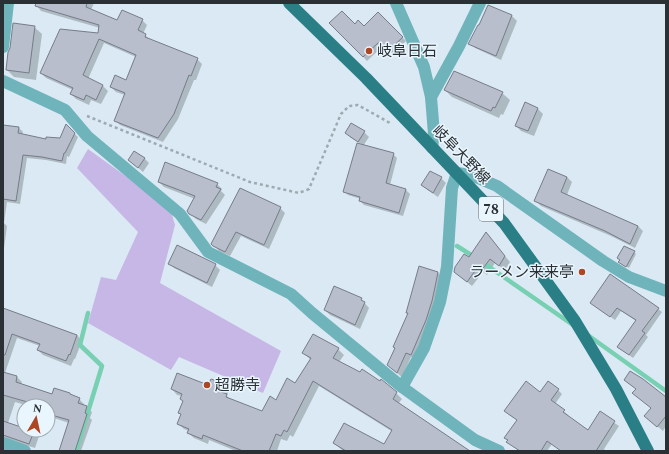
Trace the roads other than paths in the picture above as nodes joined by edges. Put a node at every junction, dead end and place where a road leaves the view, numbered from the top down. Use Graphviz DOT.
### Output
graph roads {
  1 [pos="8,3"];
  2 [pos="289,3"];
  3 [pos="396,3"];
  4 [pos="480,3"];
  5 [pos="3,47"];
  6 [pos="3,81"];
  7 [pos="431,97"];
  8 [pos="432,148"];
  9 [pos="457,173"];
  10 [pos="666,291"];
  11 [pos="402,387"];
  12 [pos="3,443"];
  13 [pos="495,450"];
  14 [pos="26,451"];
  15 [pos="648,451"];
  1 -- 5 [label="street"];
  2 -- 8 [label="main road, 岐阜大野線 / 78"];
  3 -- 7 [label="street"];
  4 -- 7 [label="street"];
  6 -- 11 [label="street"];
  7 -- 8 [label="street"];
  8 -- 9 [label="main road, 岐阜大野線 / 78"];
  9 -- 10 [label="street"];
  9 -- 11 [label="street"];
  9 -- 15 [label="main road, 岐阜大野線 / 78"];
  11 -- 13 [label="street"];
  12 -- 14 [label="street"];
}
